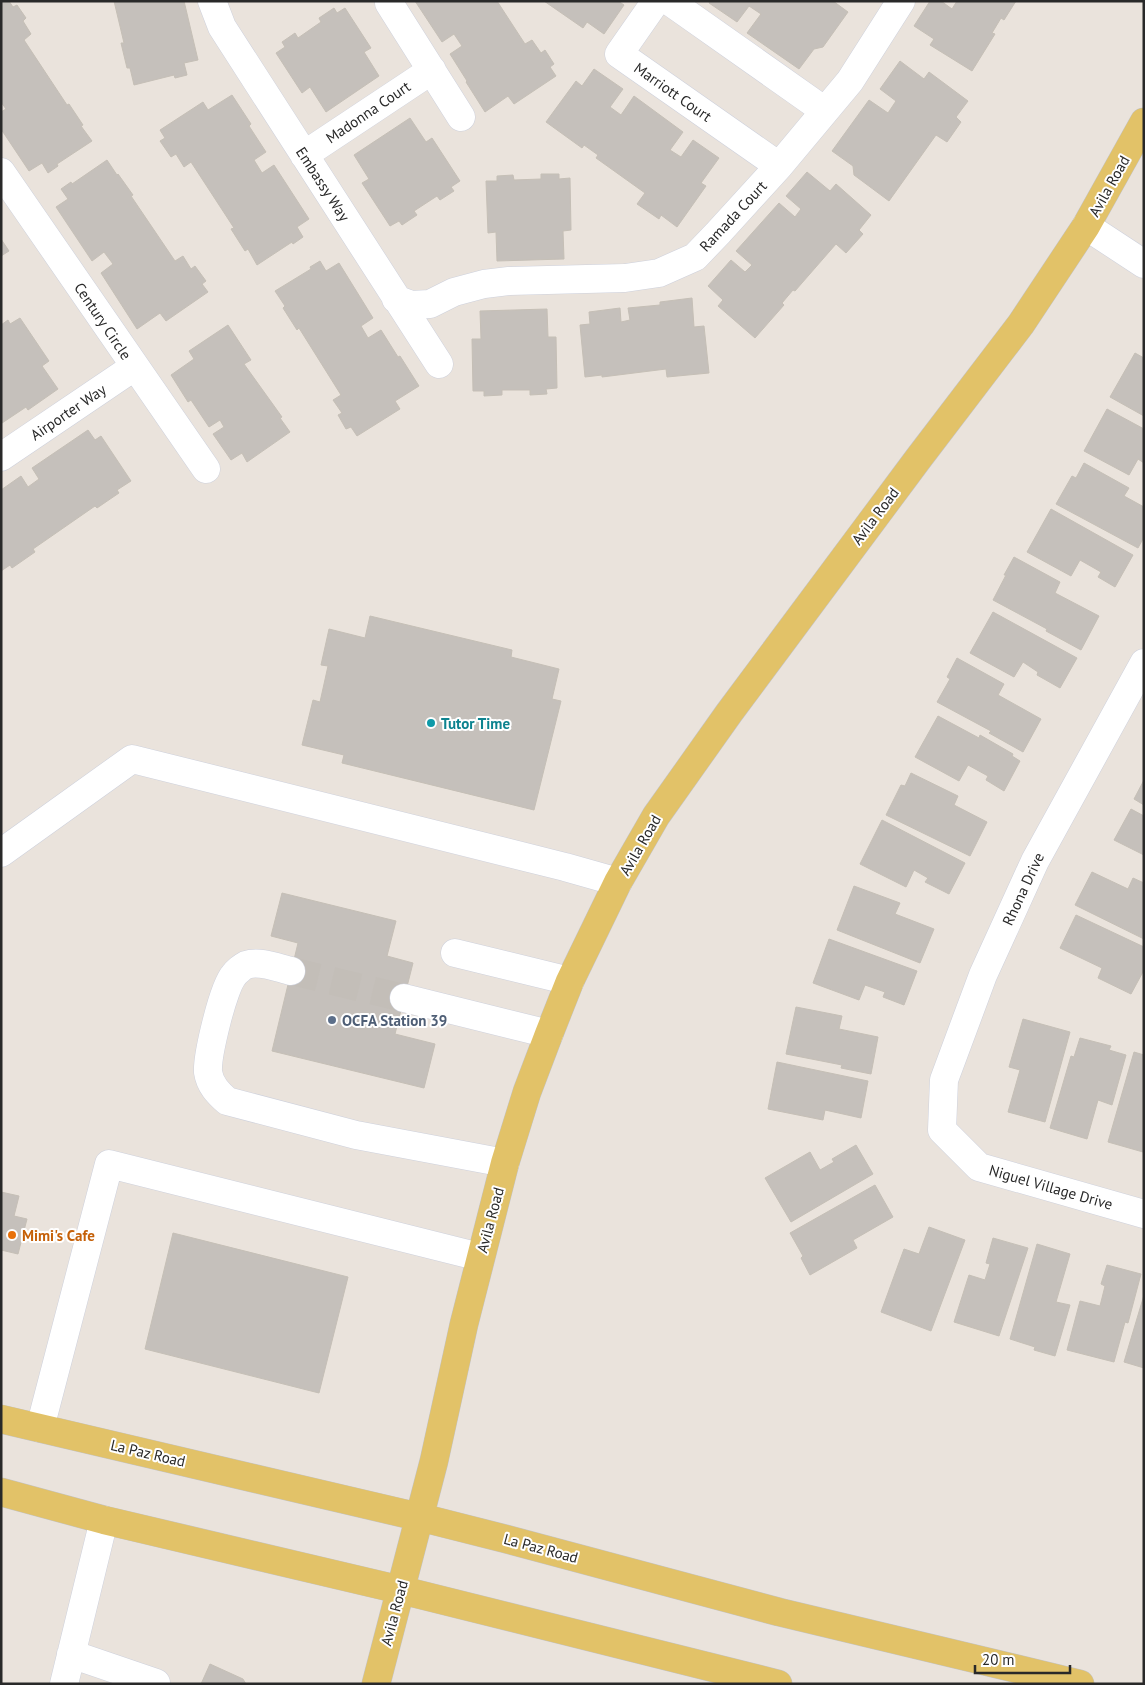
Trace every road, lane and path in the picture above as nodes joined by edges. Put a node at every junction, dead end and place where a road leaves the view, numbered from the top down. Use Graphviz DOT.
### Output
graph roads {
  1 [pos="212,1"];
  2 [pos="656,1"];
  3 [pos="669,1"];
  4 [pos="901,1"];
  5 [pos="389,3"];
  6 [pos="432,70"];
  7 [pos="825,111"];
  8 [pos="461,117"];
  9 [pos="1144,122"];
  10 [pos="304,155"];
  11 [pos="779,166"];
  12 [pos="1,172"];
  13 [pos="1086,226"];
  14 [pos="1144,264"];
  15 [pos="396,299"];
  16 [pos="439,364"];
  17 [pos="134,367"];
  18 [pos="1,457"];
  19 [pos="206,469"];
  20 [pos="1144,663"];
  21 [pos="1,853"];
  22 [pos="618,882"];
  23 [pos="455,952"];
  24 [pos="292,972"];
  25 [pos="570,981"];
  26 [pos="404,998"];
  27 [pos="548,1034"];
  28 [pos="942,1130"];
  29 [pos="505,1163"];
  30 [pos="1144,1214"];
  31 [pos="480,1257"];
  32 [pos="1,1419"];
  33 [pos="40,1428"];
  34 [pos="1,1492"];
  35 [pos="419,1517"];
  36 [pos="104,1520"];
  37 [pos="401,1590"];
  38 [pos="71,1654"];
  39 [pos="749,1680"];
  40 [pos="156,1683"];
  41 [pos="64,1684"];
  42 [pos="376,1684"];
  43 [pos="778,1684"];
  44 [pos="1080,1684"];
  1 -- 10 [label="street, Embassy Way"];
  2 -- 11 [label="street, Marriott Court"];
  3 -- 7 [label="street"];
  4 -- 7 [label="street, Ramada Court"];
  5 -- 6 [label="street"];
  6 -- 8 [label="street"];
  6 -- 10 [label="street, Madonna Court"];
  7 -- 11 [label="street, Ramada Court"];
  9 -- 13 [label="main road, Avila Road"];
  10 -- 15 [label="street, Embassy Way"];
  11 -- 15 [label="street, Ramada Court"];
  12 -- 17 [label="street, Century Circle"];
  13 -- 14 [label="street"];
  13 -- 22 [label="main road, Avila Road"];
  15 -- 16 [label="street, Embassy Way"];
  17 -- 18 [label="street, Airporter Way"];
  17 -- 19 [label="street, Century Circle"];
  20 -- 28 [label="street, Rhona Drive"];
  21 -- 22 [label="street"];
  22 -- 25 [label="main road, Avila Road"];
  23 -- 25 [label="street"];
  24 -- 29 [label="street"];
  25 -- 27 [label="main road, Avila Road"];
  26 -- 27 [label="street"];
  27 -- 29 [label="main road, Avila Road"];
  28 -- 30 [label="street, Niguel Village Drive"];
  29 -- 31 [label="main road, Avila Road"];
  31 -- 33 [label="street"];
  31 -- 35 [label="main road, Avila Road"];
  32 -- 33 [label="main road, La Paz Road"];
  33 -- 35 [label="main road, La Paz Road"];
  34 -- 36 [label="main road"];
  35 -- 37 [label="main road, Avila Road"];
  35 -- 44 [label="main road, La Paz Road"];
  36 -- 37 [label="main road"];
  36 -- 38 [label="street"];
  37 -- 39 [label="main road"];
  37 -- 42 [label="main road, Avila Road"];
  38 -- 40 [label="street"];
  38 -- 41 [label="street"];
  39 -- 43 [label="main road"];
}
